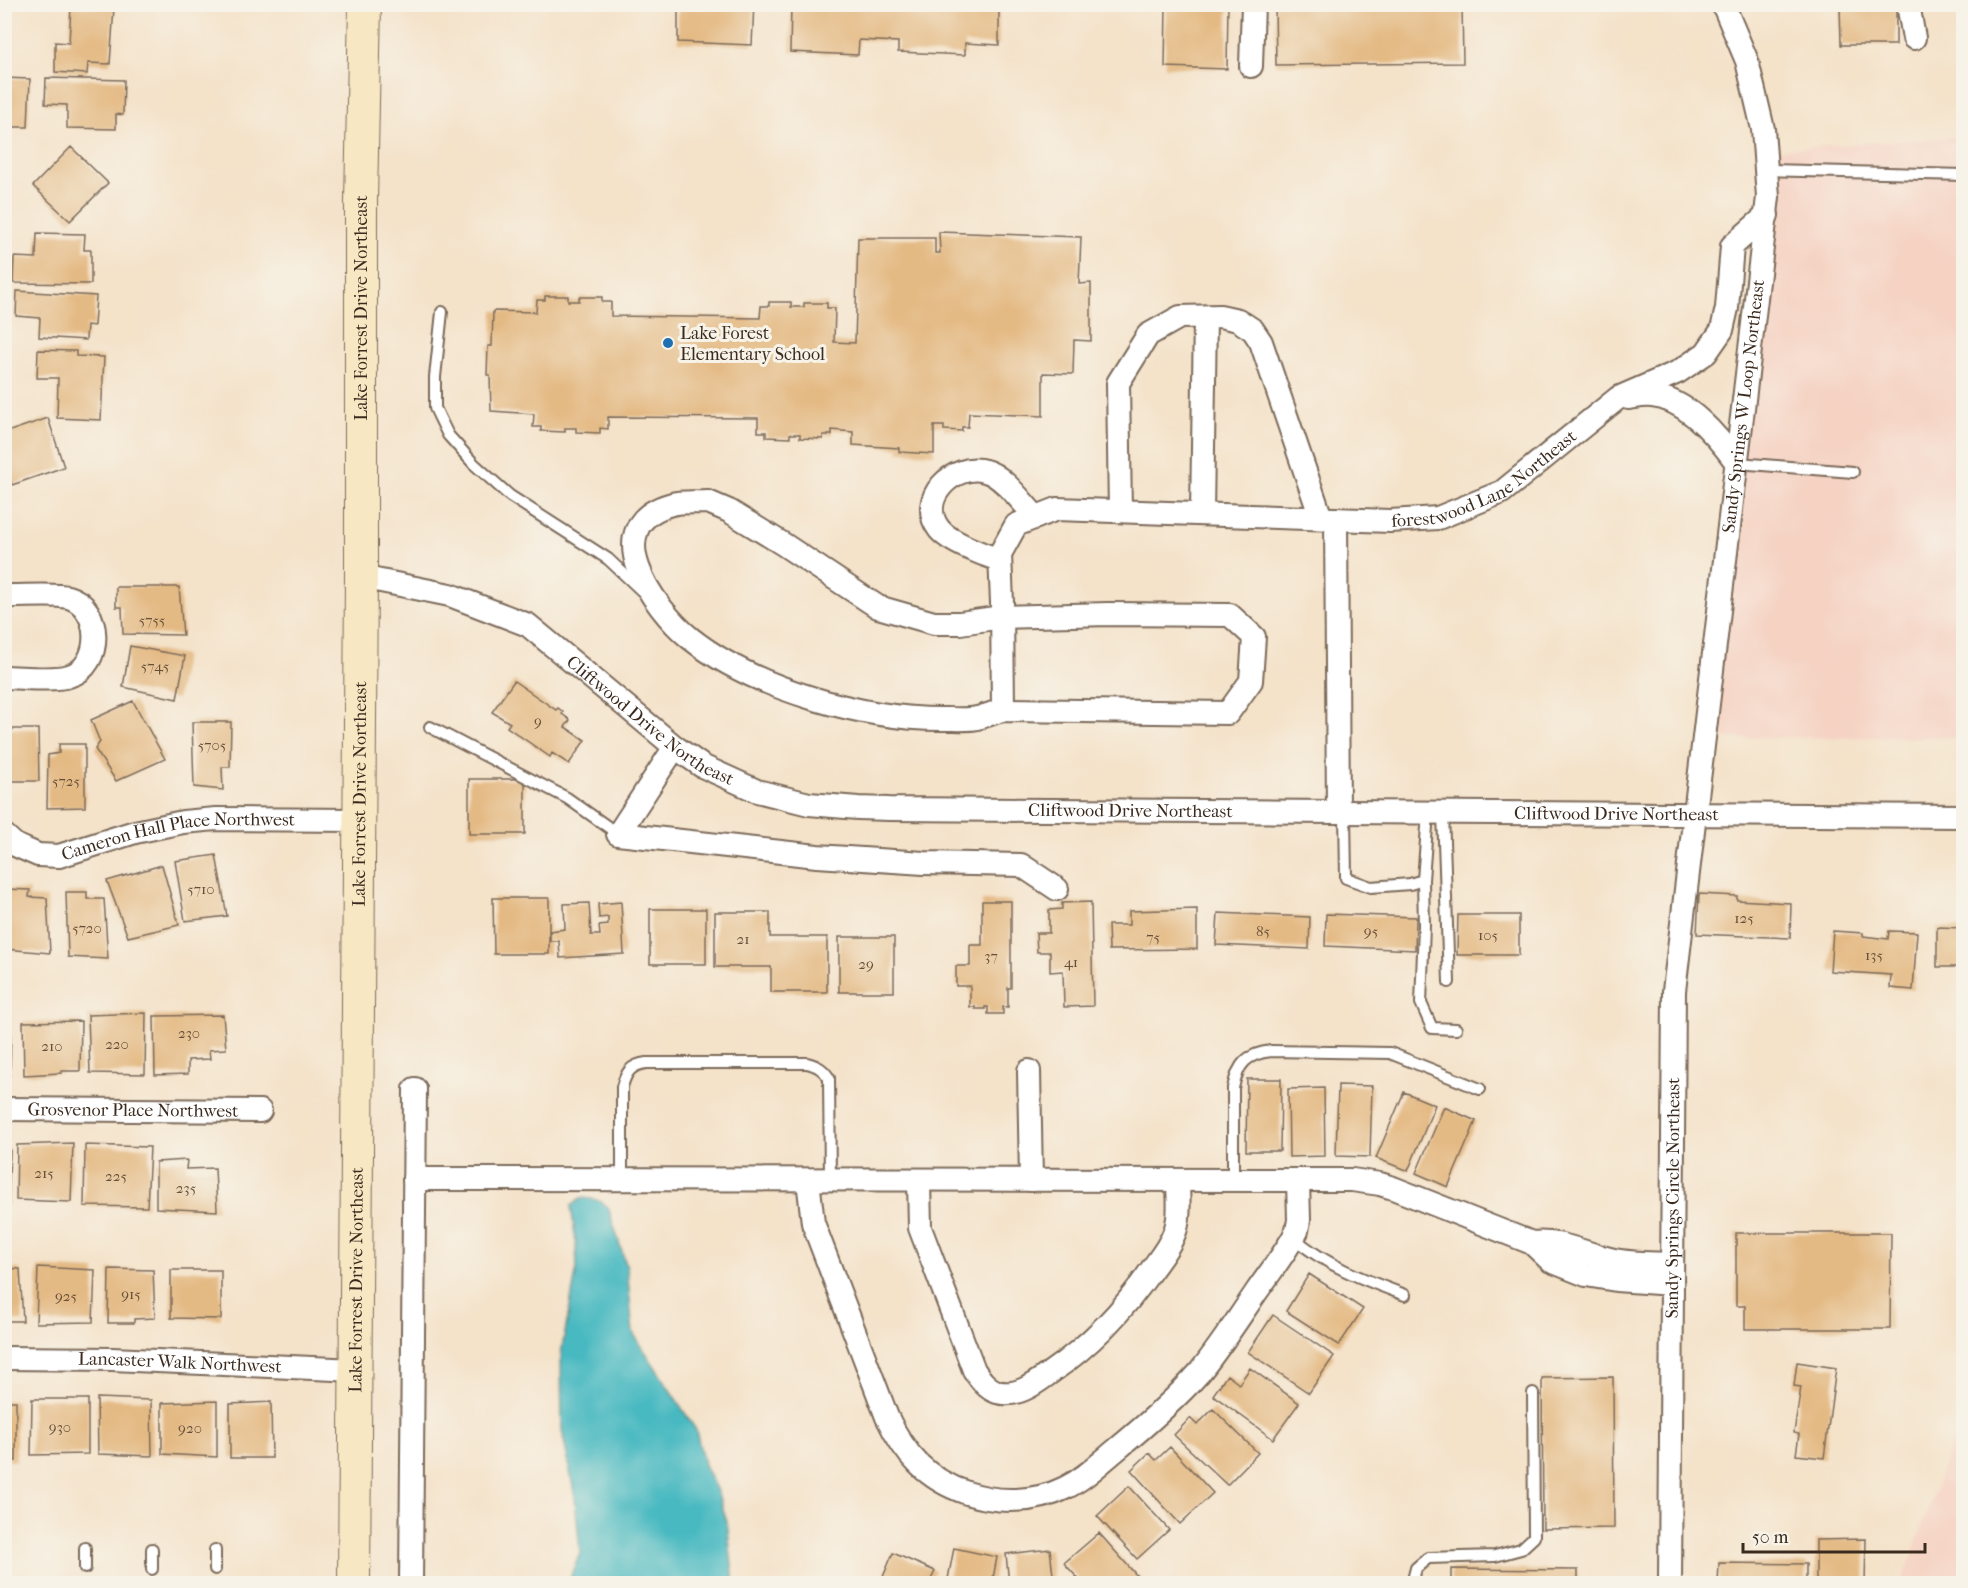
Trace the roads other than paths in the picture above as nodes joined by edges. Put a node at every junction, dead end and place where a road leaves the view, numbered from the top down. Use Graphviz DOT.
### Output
graph roads {
  1 [pos="365,4"];
  2 [pos="1253,4"];
  3 [pos="1723,4"];
  4 [pos="1908,4"];
  5 [pos="1914,38"];
  6 [pos="1251,66"];
  7 [pos="1766,170"];
  8 [pos="1964,175"];
  9 [pos="1767,215"];
  10 [pos="442,312"];
  11 [pos="1204,317"];
  12 [pos="1618,398"];
  13 [pos="1737,464"];
  14 [pos="1853,472"];
  15 [pos="1120,510"];
  16 [pos="1202,513"];
  17 [pos="1036,517"];
  18 [pos="1329,518"];
  19 [pos="1000,560"];
  20 [pos="361,577"];
  21 [pos="4,599"];
  22 [pos="659,607"];
  23 [pos="1002,617"];
  24 [pos="4,677"];
  25 [pos="1003,710"];
  26 [pos="430,727"];
  27 [pos="675,747"];
  28 [pos="1342,812"];
  29 [pos="1436,813"];
  30 [pos="1696,815"];
  31 [pos="1964,816"];
  32 [pos="359,820"];
  33 [pos="618,834"];
  34 [pos="4,835"];
  35 [pos="1423,880"];
  36 [pos="1057,889"];
  37 [pos="1449,982"];
  38 [pos="1456,1029"];
  39 [pos="1029,1071"];
  40 [pos="415,1089"];
  41 [pos="1480,1089"];
  42 [pos="4,1109"];
  43 [pos="260,1111"];
  44 [pos="414,1179"];
  45 [pos="622,1179"];
  46 [pos="819,1180"];
  47 [pos="919,1180"];
  48 [pos="1031,1180"];
  49 [pos="1178,1180"];
  50 [pos="1233,1180"];
  51 [pos="1298,1180"];
  52 [pos="1293,1237"];
  53 [pos="1672,1274"];
  54 [pos="1405,1295"];
  55 [pos="4,1358"];
  56 [pos="356,1370"];
  57 [pos="1533,1393"];
  58 [pos="85,1548"];
  59 [pos="152,1548"];
  60 [pos="215,1550"];
  61 [pos="85,1568"];
  62 [pos="152,1569"];
  63 [pos="215,1569"];
  64 [pos="354,1584"];
  65 [pos="411,1584"];
  66 [pos="1412,1584"];
  67 [pos="1670,1584"];
  1 -- 20 [label="street, Lake Forrest Drive Northeast"];
  2 -- 6 [label="street"];
  3 -- 7 [label="street, Sandy Springs W Loop Northeast"];
  4 -- 5 [label="street"];
  7 -- 8 [label="lane"];
  7 -- 9 [label="street, Sandy Springs W Loop Northeast"];
  9 -- 12 [label="street, forestwood Lane Northeast"];
  9 -- 13 [label="street, Sandy Springs W Loop Northeast"];
  10 -- 22 [label="lane"];
  11 -- 15 [label="street"];
  11 -- 16 [label="street"];
  11 -- 18 [label="street"];
  12 -- 13 [label="street"];
  12 -- 18 [label="street, forestwood Lane Northeast"];
  13 -- 14 [label="lane"];
  13 -- 30 [label="street, Sandy Springs W Loop Northeast"];
  15 -- 16 [label="street, forestwood Lane Northeast"];
  15 -- 17 [label="street, forestwood Lane Northeast"];
  16 -- 18 [label="street, forestwood Lane Northeast"];
  17 -- 19 [label="street, forestwood Lane Northeast"];
  17 -- 19 [label="street"];
  18 -- 28 [label="street"];
  19 -- 23 [label="street, forestwood Lane Northeast"];
  20 -- 27 [label="street, Cliftwood Drive Northeast"];
  20 -- 32 [label="street, Lake Forrest Drive Northeast"];
  21 -- 24 [label="street"];
  22 -- 23 [label="street"];
  22 -- 25 [label="street"];
  23 -- 25 [label="street, forestwood Lane Northeast"];
  23 -- 25 [label="street"];
  26 -- 33 [label="lane"];
  27 -- 28 [label="street, Cliftwood Drive Northeast"];
  27 -- 33 [label="street"];
  28 -- 29 [label="street, Cliftwood Drive Northeast"];
  28 -- 35 [label="lane"];
  29 -- 30 [label="street, Cliftwood Drive Northeast"];
  29 -- 35 [label="lane"];
  29 -- 37 [label="lane"];
  30 -- 31 [label="street, Cliftwood Drive Northeast"];
  30 -- 53 [label="street, Sandy Springs Circle Northeast"];
  32 -- 34 [label="street, Cameron Hall Place Northwest"];
  32 -- 56 [label="street, Lake Forrest Drive Northeast"];
  33 -- 36 [label="street"];
  35 -- 38 [label="lane"];
  39 -- 48 [label="street"];
  40 -- 44 [label="street"];
  41 -- 50 [label="lane"];
  42 -- 43 [label="street, Grosvenor Place Northwest"];
  44 -- 45 [label="street"];
  44 -- 65 [label="street"];
  45 -- 46 [label="street"];
  45 -- 46 [label="lane"];
  46 -- 47 [label="street"];
  46 -- 52 [label="street"];
  47 -- 48 [label="street"];
  47 -- 49 [label="street"];
  48 -- 49 [label="street"];
  49 -- 50 [label="street"];
  50 -- 51 [label="street"];
  51 -- 52 [label="street"];
  51 -- 53 [label="street"];
  52 -- 54 [label="lane"];
  53 -- 67 [label="street, Sandy Springs Circle Northeast"];
  55 -- 56 [label="street, Lancaster Walk Northwest"];
  56 -- 64 [label="street, Lake Forrest Drive Northeast"];
  57 -- 66 [label="lane"];
  58 -- 61 [label="lane"];
  59 -- 62 [label="lane"];
  60 -- 63 [label="lane"];
}
